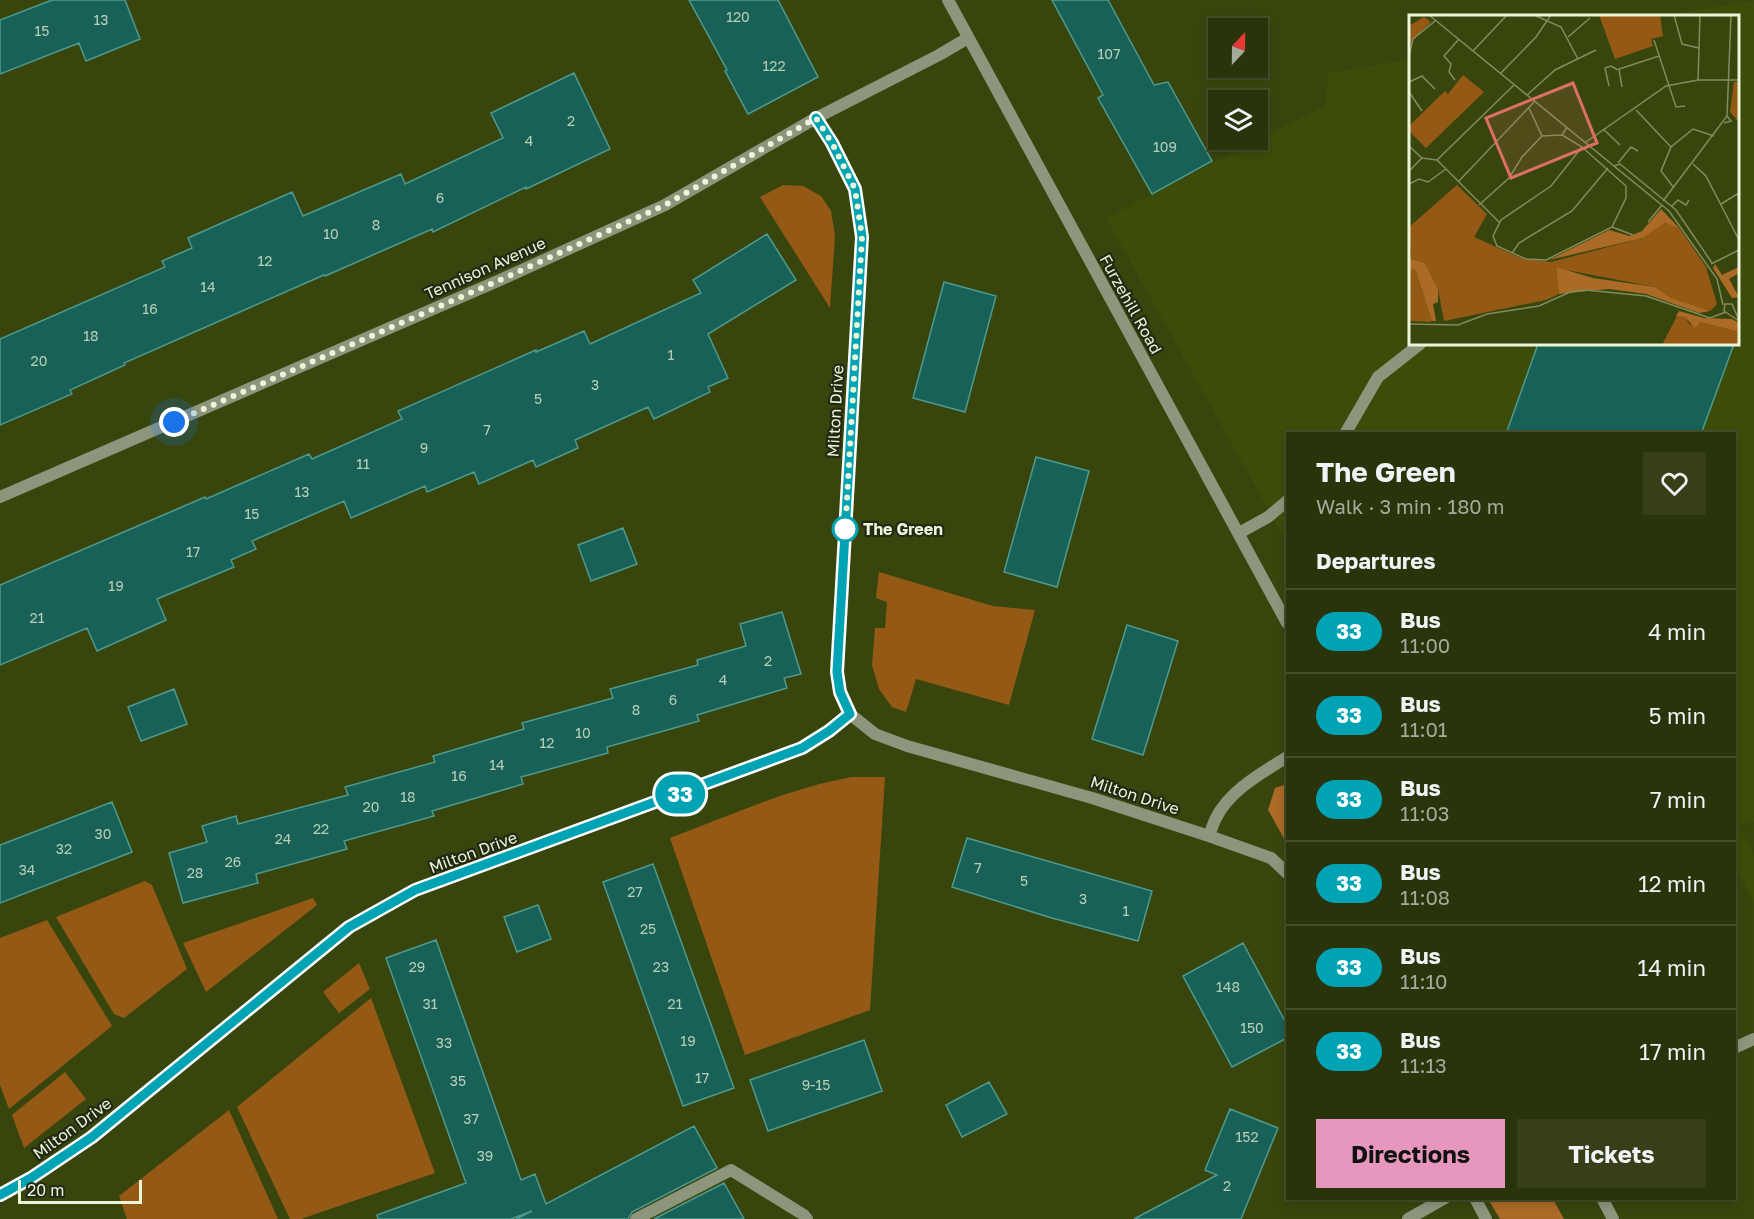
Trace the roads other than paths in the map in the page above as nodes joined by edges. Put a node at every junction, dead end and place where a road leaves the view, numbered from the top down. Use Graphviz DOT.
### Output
graph roads {
  1 [pos="948,0"];
  2 [pos="968,38"];
  3 [pos="816,118"];
  4 [pos="1419,345"];
  5 [pos="1346,432"];
  6 [pos="0,497"];
  7 [pos="1286,502"];
  8 [pos="1239,533"];
  9 [pos="1286,621"];
  10 [pos="850,714"];
  11 [pos="1286,758"];
  12 [pos="1209,836"];
  13 [pos="1286,872"];
  14 [pos="1754,1039"];
  15 [pos="1736,1047"];
  16 [pos="0,1195"];
  17 [pos="1441,1200"];
  18 [pos="1476,1200"];
  19 [pos="1603,1200"];
  20 [pos="636,1219"];
  21 [pos="807,1219"];
  22 [pos="1408,1219"];
  23 [pos="1486,1219"];
  24 [pos="1613,1219"];
  1 -- 2 [label="street, Furzehill Road"];
  2 -- 3 [label="street, Tennison Avenue"];
  2 -- 8 [label="street, Furzehill Road"];
  3 -- 6 [label="street, Tennison Avenue"];
  3 -- 10 [label="street, Milton Drive"];
  4 -- 5 [label="street"];
  7 -- 8 [label="street"];
  8 -- 9 [label="street, Furzehill Road"];
  10 -- 12 [label="street, Milton Drive"];
  10 -- 16 [label="street, Milton Drive"];
  11 -- 12 [label="street"];
  12 -- 13 [label="street"];
  14 -- 15 [label="street"];
  17 -- 22 [label="street"];
  18 -- 23 [label="street"];
  19 -- 24 [label="street"];
  20 -- 21 [label="street"];
}
